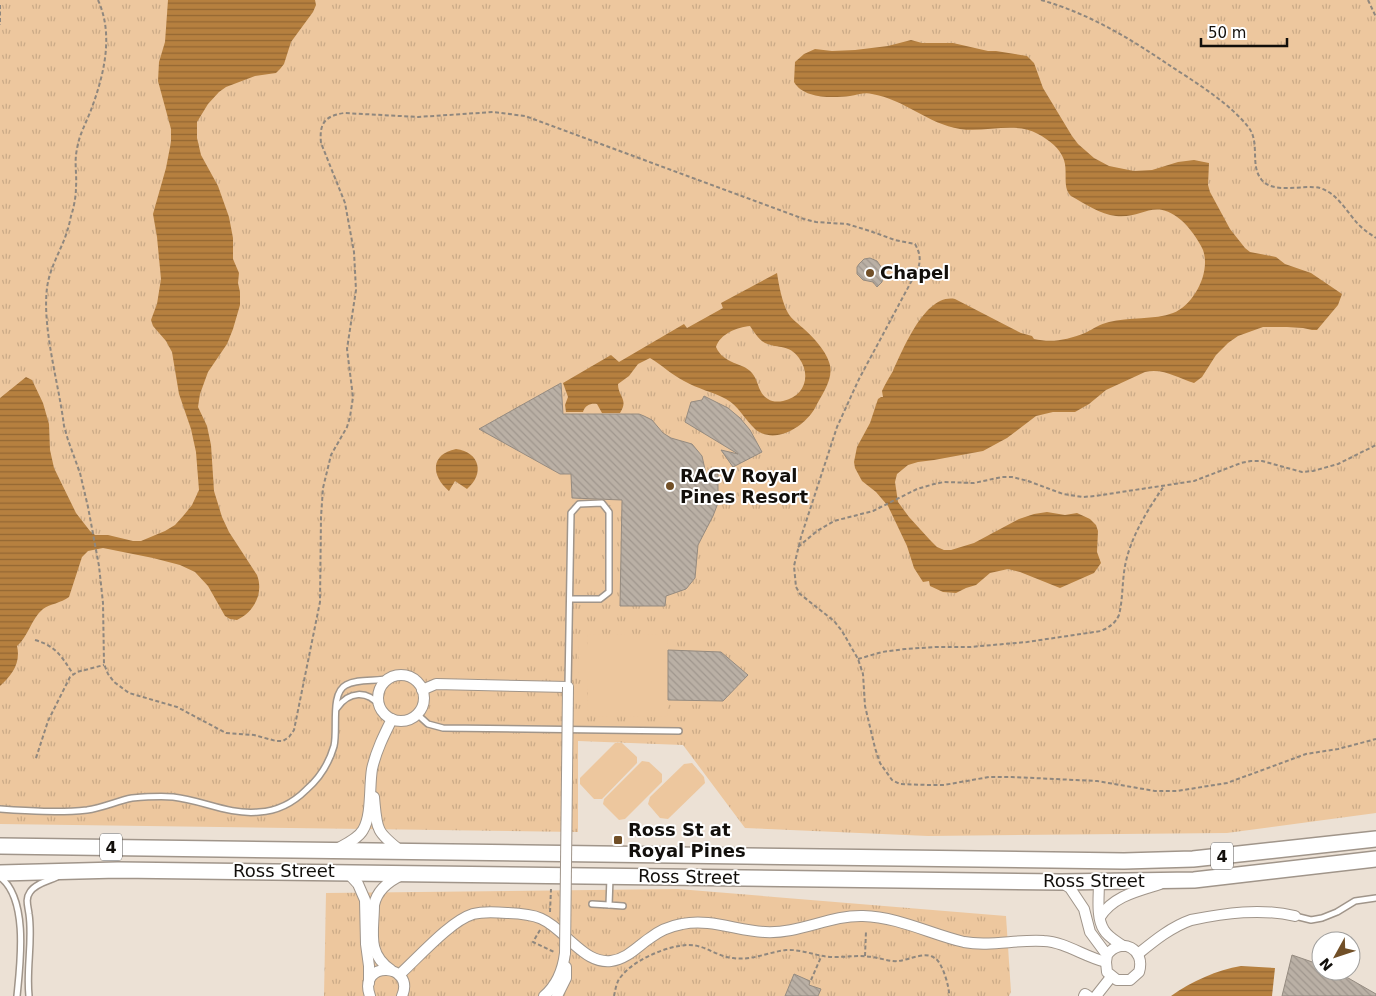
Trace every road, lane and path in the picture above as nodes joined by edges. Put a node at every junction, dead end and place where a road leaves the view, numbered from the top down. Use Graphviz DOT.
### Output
graph roads {
  1 [pos="98,0"];
  2 [pos="1041,0"];
  3 [pos="1368,0"];
  4 [pos="0,5"];
  5 [pos="1376,17"];
  6 [pos="0,25"];
  7 [pos="1376,238"];
  8 [pos="1376,444"];
  9 [pos="1164,486"];
  10 [pos="798,547"];
  11 [pos="570,599"];
  12 [pos="35,640"];
  13 [pos="858,659"];
  14 [pos="105,665"];
  15 [pos="74,674"];
  16 [pos="390,678"];
  17 [pos="568,687"];
  18 [pos="422,690"];
  19 [pos="380,706"];
  20 [pos="336,711"];
  21 [pos="417,714"];
  22 [pos="392,719"];
  23 [pos="678,731"];
  24 [pos="1376,738"];
  25 [pos="36,758"];
  26 [pos="372,774"];
  27 [pos="0,809"];
  28 [pos="1376,839"];
  29 [pos="0,846"];
  30 [pos="334,850"];
  31 [pos="401,851"];
  32 [pos="1376,860"];
  33 [pos="1068,861"];
  34 [pos="72,872"];
  35 [pos="347,872"];
  36 [pos="0,873"];
  37 [pos="408,873"];
  38 [pos="610,876"];
  39 [pos="0,878"];
  40 [pos="1061,882"];
  41 [pos="1100,882"];
  42 [pos="1168,882"];
  43 [pos="551,889"];
  44 [pos="1376,898"];
  45 [pos="592,904"];
  46 [pos="610,905"];
  47 [pos="623,906"];
  48 [pos="550,914"];
  49 [pos="1295,916"];
  50 [pos="1100,917"];
  51 [pos="541,928"];
  52 [pos="866,931"];
  53 [pos="1122,946"];
  54 [pos="561,953"];
  55 [pos="1138,954"];
  56 [pos="821,956"];
  57 [pos="865,956"];
  58 [pos="1106,959"];
  59 [pos="395,972"];
  60 [pos="1112,977"];
  61 [pos="811,980"];
  62 [pos="369,991"];
  63 [pos="17,996"];
  64 [pos="29,996"];
  65 [pos="402,996"];
  66 [pos="544,996"];
  67 [pos="557,996"];
  68 [pos="614,996"];
  69 [pos="949,996"];
  70 [pos="1084,996"];
  71 [pos="1088,996"];
  72 [pos="1096,996"];
  1 -- 14 [label="path"];
  2 -- 7 [label="path"];
  3 -- 5 [label="path"];
  4 -- 6 [label="path"];
  8 -- 9 [label="path"];
  9 -- 10 [label="path"];
  9 -- 13 [label="path"];
  10 -- 13 [label="path"];
  10 -- 14 [label="path"];
  11 -- 11 [label="lane"];
  11 -- 17 [label="lane"];
  12 -- 15 [label="path"];
  13 -- 24 [label="path"];
  14 -- 15 [label="path"];
  15 -- 25 [label="path"];
  16 -- 18 [label="street"];
  16 -- 19 [label="street"];
  16 -- 20 [label="lane"];
  17 -- 18 [label="street"];
  17 -- 54 [label="street, bridge"];
  18 -- 21 [label="street"];
  19 -- 20 [label="lane"];
  19 -- 22 [label="street"];
  20 -- 27 [label="lane"];
  21 -- 22 [label="street"];
  21 -- 23 [label="lane"];
  22 -- 26 [label="street"];
  26 -- 30 [label="street"];
  26 -- 31 [label="street"];
  28 -- 33 [label="main road, Ross Street / 4"];
  29 -- 30 [label="main road, Ross Street / 4"];
  30 -- 31 [label="main road, Ross Street / 4"];
  31 -- 33 [label="main road, Ross Street / 4"];
  32 -- 42 [label="main road, Ross Street / 4"];
  33 -- 41 [label="main road"];
  34 -- 35 [label="main road, Ross Street / 4"];
  34 -- 36 [label="main road, Ross Street / 4"];
  34 -- 64 [label="lane"];
  35 -- 37 [label="main road, Ross Street / 4"];
  35 -- 62 [label="street"];
  37 -- 38 [label="main road, Ross Street / 4"];
  37 -- 59 [label="street"];
  38 -- 40 [label="main road, Ross Street / 4"];
  38 -- 46 [label="lane"];
  39 -- 63 [label="lane"];
  40 -- 41 [label="main road, Ross Street / 4"];
  40 -- 58 [label="street"];
  41 -- 42 [label="main road, Ross Street / 4"];
  41 -- 50 [label="street"];
  42 -- 50 [label="street"];
  43 -- 48 [label="path"];
  44 -- 49 [label="lane"];
  45 -- 46 [label="lane"];
  46 -- 47 [label="lane"];
  49 -- 55 [label="street"];
  50 -- 53 [label="street"];
  51 -- 54 [label="path"];
  52 -- 57 [label="path"];
  53 -- 55 [label="street"];
  53 -- 58 [label="street"];
  54 -- 66 [label="street"];
  54 -- 67 [label="street"];
  55 -- 60 [label="street"];
  56 -- 57 [label="path"];
  56 -- 61 [label="path"];
  56 -- 68 [label="path"];
  57 -- 69 [label="path"];
  58 -- 59 [label="street"];
  58 -- 60 [label="street"];
  59 -- 62 [label="street"];
  59 -- 65 [label="street"];
  60 -- 72 [label="street"];
  70 -- 71 [label="street"];
}
